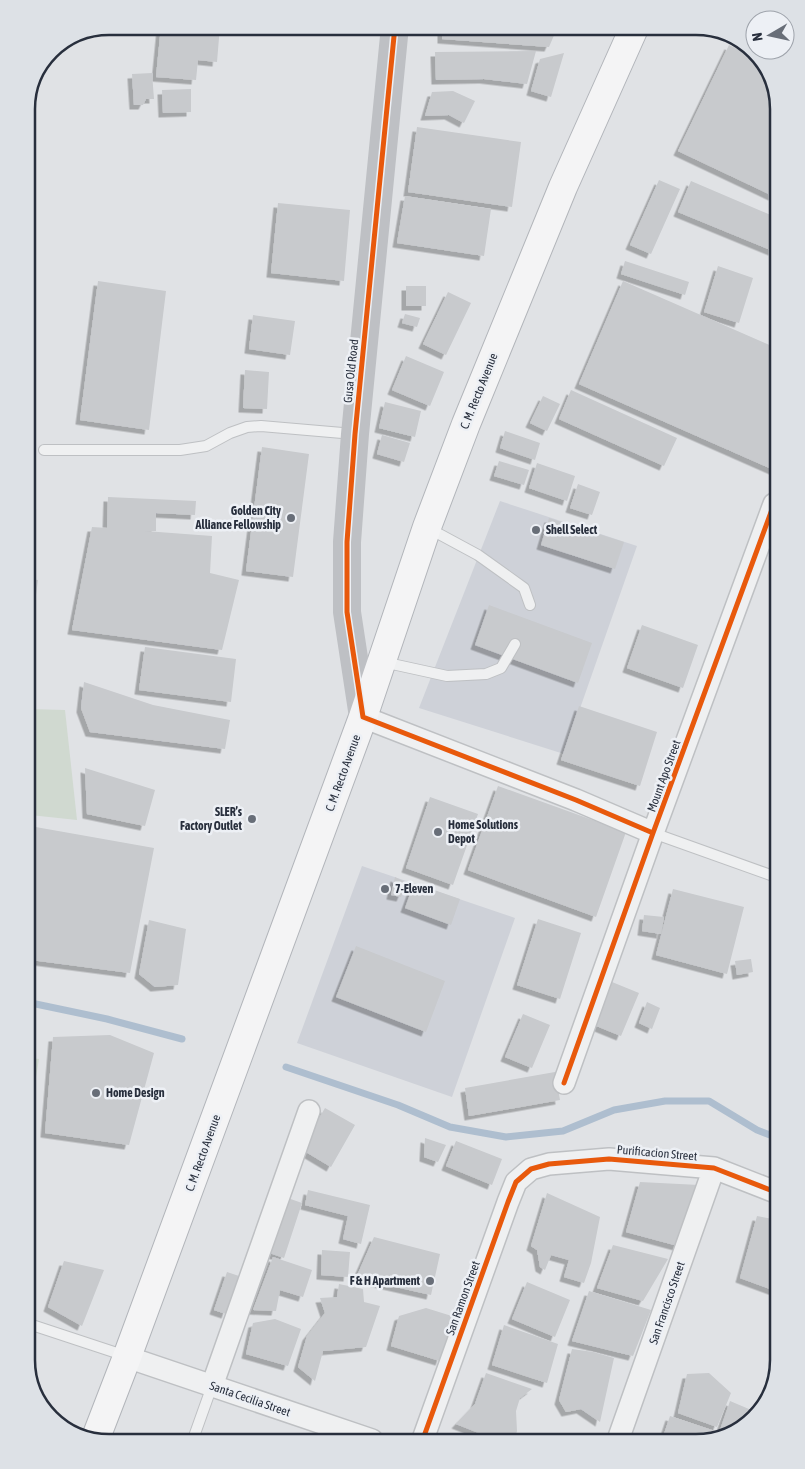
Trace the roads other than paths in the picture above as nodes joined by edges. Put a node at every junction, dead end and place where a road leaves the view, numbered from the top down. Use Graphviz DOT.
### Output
graph roads {
  1 [pos="394,35"];
  2 [pos="631,35"];
  3 [pos="355,434"];
  4 [pos="44,450"];
  5 [pos="770,515"];
  6 [pos="427,527"];
  7 [pos="530,605"];
  8 [pos="515,644"];
  9 [pos="382,662"];
  10 [pos="363,717"];
  11 [pos="653,833"];
  12 [pos="770,875"];
  13 [pos="564,1083"];
  14 [pos="309,1111"];
  15 [pos="714,1168"];
  16 [pos="532,1169"];
  17 [pos="770,1190"];
  18 [pos="35,1326"];
  19 [pos="127,1357"];
  20 [pos="212,1386"];
  21 [pos="98,1433"];
  22 [pos="195,1434"];
  23 [pos="354,1434"];
  24 [pos="426,1434"];
  25 [pos="620,1434"];
  1 -- 3 [label="street, Gusa Old Road"];
  2 -- 6 [label="highway, C. M. Recto Avenue"];
  3 -- 4 [label="lane"];
  3 -- 10 [label="street, Gusa Old Road"];
  5 -- 11 [label="street, Mount Apo Street"];
  6 -- 7 [label="lane"];
  6 -- 9 [label="highway, C. M. Recto Avenue"];
  8 -- 9 [label="lane"];
  9 -- 10 [label="highway, C. M. Recto Avenue"];
  10 -- 11 [label="street"];
  10 -- 19 [label="highway, C. M. Recto Avenue"];
  11 -- 12 [label="lane"];
  11 -- 13 [label="street, Mount Apo Street"];
  14 -- 20 [label="street"];
  15 -- 16 [label="street, Purificacion Street"];
  15 -- 17 [label="street, Purificacion Street"];
  15 -- 25 [label="street, San Francisco Street"];
  16 -- 24 [label="street, San Ramon Street"];
  18 -- 19 [label="lane"];
  19 -- 20 [label="street, Santa Cecilia Street"];
  19 -- 21 [label="highway, C. M. Recto Avenue"];
  20 -- 22 [label="lane"];
  20 -- 23 [label="street, Santa Cecilia Street"];
}
